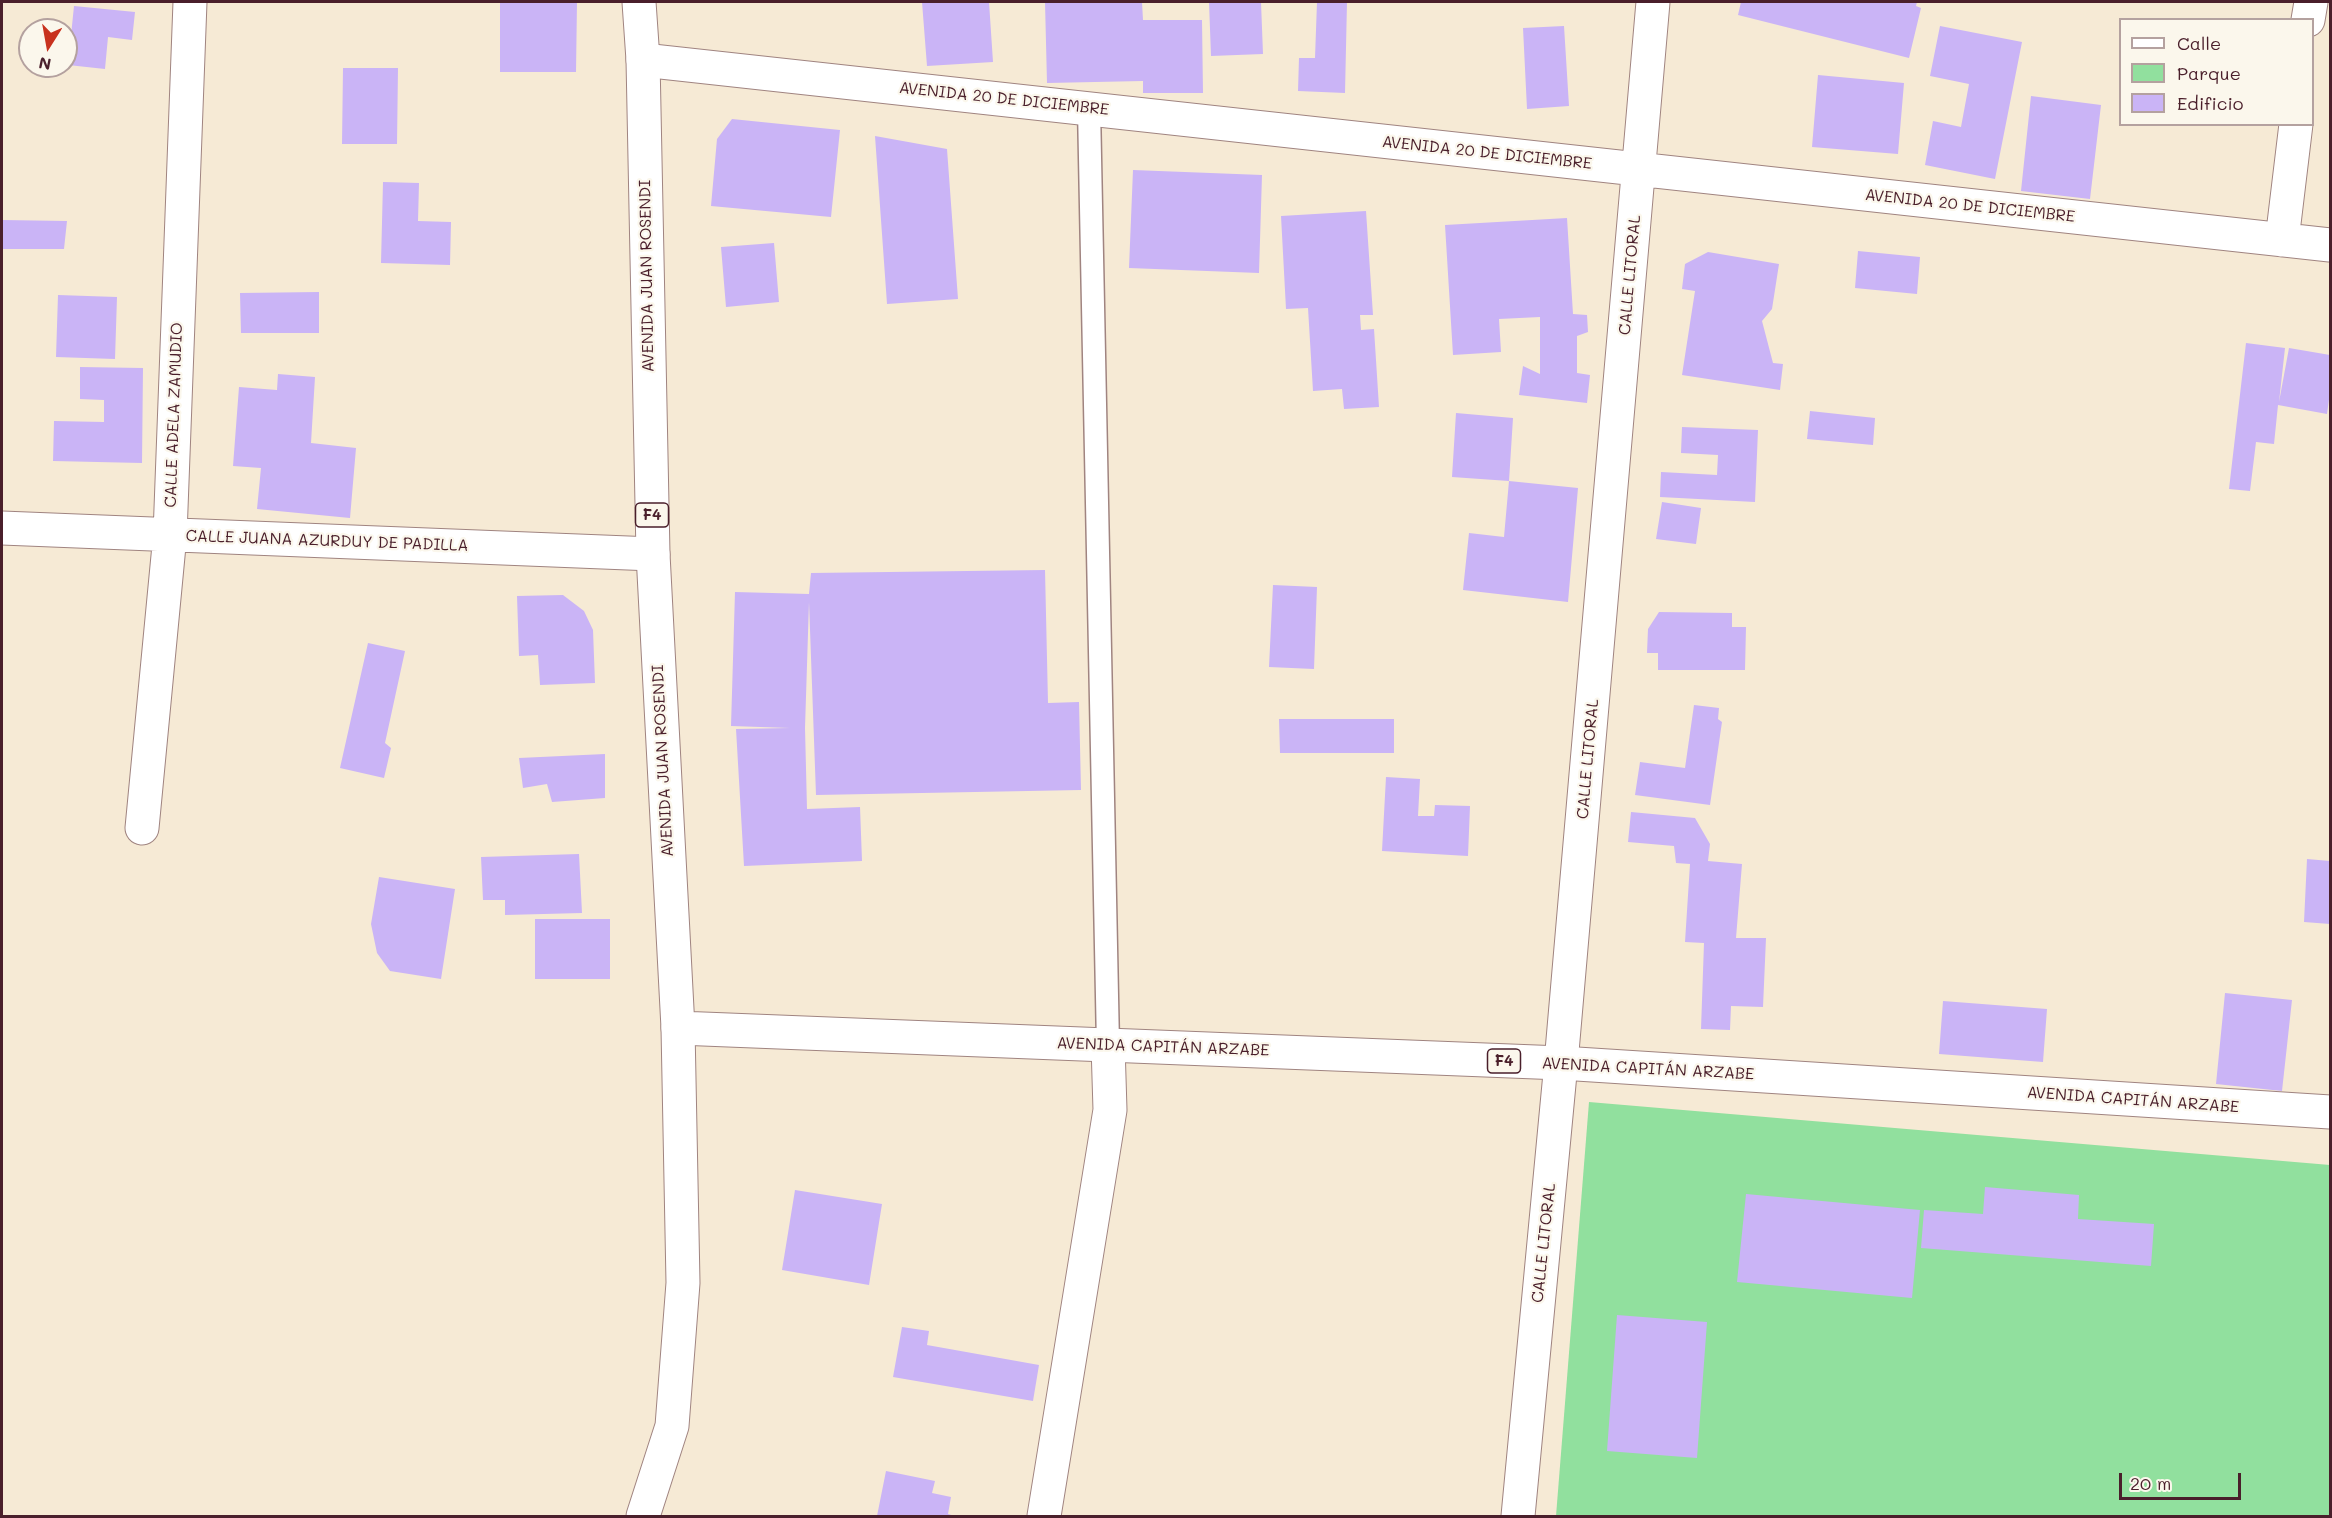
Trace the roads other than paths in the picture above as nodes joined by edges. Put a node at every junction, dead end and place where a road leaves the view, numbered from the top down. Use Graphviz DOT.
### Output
graph roads {
  1 [pos="190,2"];
  2 [pos="639,2"];
  3 [pos="1653,2"];
  4 [pos="2310,2"];
  5 [pos="2308,18"];
  6 [pos="643,60"];
  7 [pos="1089,108"];
  8 [pos="2296,126"];
  9 [pos="1639,170"];
  10 [pos="2282,240"];
  11 [pos="2331,245"];
  12 [pos="2,528"];
  13 [pos="170,535"];
  14 [pos="653,554"];
  15 [pos="142,828"];
  16 [pos="678,1028"];
  17 [pos="1108,1045"];
  18 [pos="1561,1063"];
  19 [pos="2331,1112"];
  20 [pos="643,1516"];
  21 [pos="1044,1516"];
  22 [pos="1518,1516"];
  1 -- 13 [label="main road, CALLE ADELA ZAMUDIO"];
  2 -- 6 [label="main road, AVENIDA JUAN ROSENDI / F4"];
  3 -- 9 [label="main road, CALLE LITORAL"];
  4 -- 5 [label="main road"];
  6 -- 7 [label="main road, AVENIDA 20 DE DICIEMBRE"];
  6 -- 14 [label="main road, AVENIDA JUAN ROSENDI / F4"];
  7 -- 9 [label="main road, AVENIDA 20 DE DICIEMBRE"];
  7 -- 17 [label="lane"];
  8 -- 10 [label="main road"];
  9 -- 10 [label="main road, AVENIDA 20 DE DICIEMBRE"];
  9 -- 18 [label="main road, CALLE LITORAL"];
  10 -- 11 [label="main road, AVENIDA 20 DE DICIEMBRE"];
  12 -- 13 [label="main road, CALLE JUANA AZURDUY DE PADILLA"];
  13 -- 14 [label="main road, CALLE JUANA AZURDUY DE PADILLA"];
  13 -- 15 [label="main road, CALLE ADELA ZAMUDIO"];
  14 -- 16 [label="main road, AVENIDA JUAN ROSENDI / F4"];
  16 -- 17 [label="main road, AVENIDA CAPITÁN ARZABE / F4"];
  16 -- 20 [label="main road, AVENIDA JUAN ROSENDI"];
  17 -- 18 [label="main road, AVENIDA CAPITÁN ARZABE / F4"];
  17 -- 21 [label="main road"];
  18 -- 19 [label="main road, AVENIDA CAPITÁN ARZABE / F4"];
  18 -- 22 [label="main road, CALLE LITORAL"];
}
